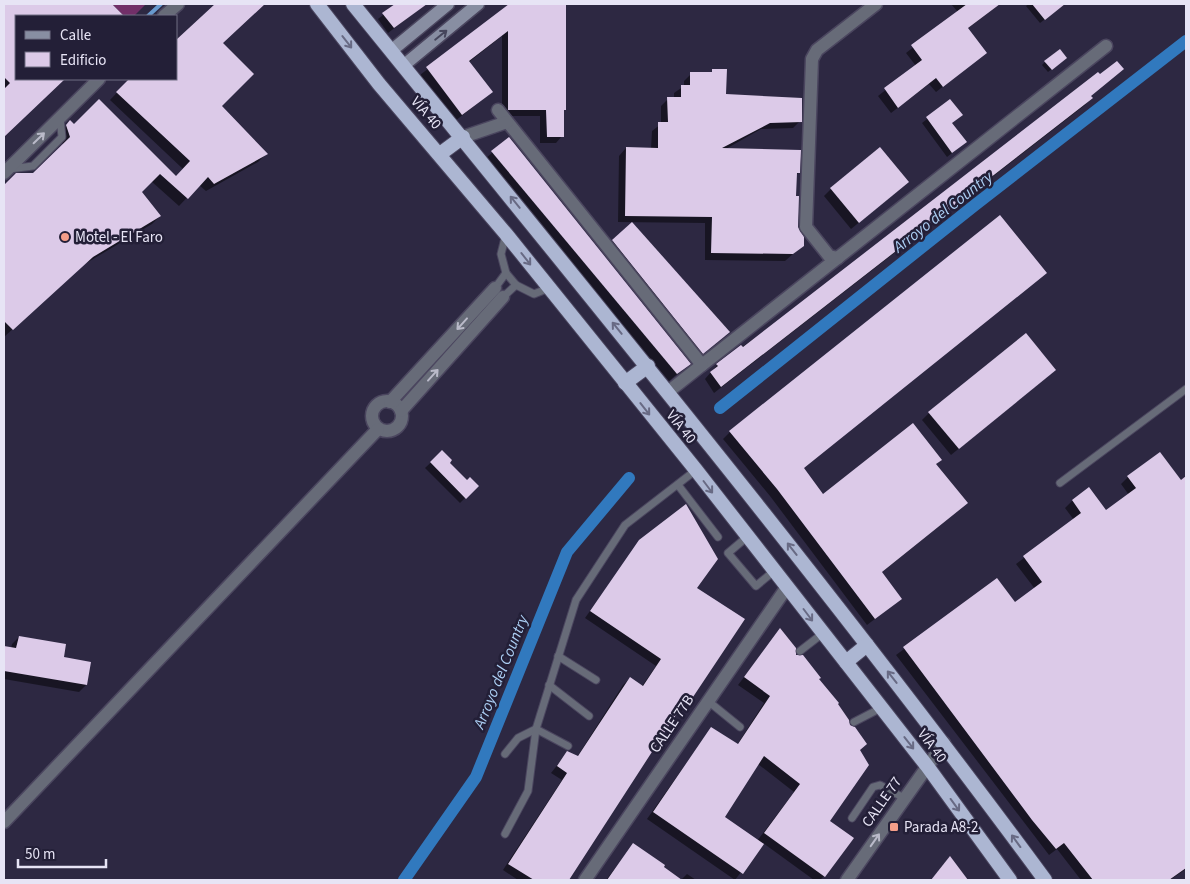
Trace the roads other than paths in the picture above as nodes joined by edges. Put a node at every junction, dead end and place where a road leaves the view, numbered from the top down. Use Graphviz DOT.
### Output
graph roads {
  1 [pos="178,4"];
  2 [pos="317,4"];
  3 [pos="353,4"];
  4 [pos="448,4"];
  5 [pos="478,4"];
  6 [pos="876,4"];
  7 [pos="165,15"];
  8 [pos="1106,46"];
  9 [pos="391,51"];
  10 [pos="403,66"];
  11 [pos="98,80"];
  12 [pos="498,110"];
  13 [pos="60,117"];
  14 [pos="507,122"];
  15 [pos="469,134"];
  16 [pos="440,154"];
  17 [pos="5,171"];
  18 [pos="506,234"];
  19 [pos="838,258"];
  20 [pos="506,273"];
  21 [pos="516,285"];
  22 [pos="549,288"];
  23 [pos="499,292"];
  24 [pos="702,365"];
  25 [pos="648,366"];
  26 [pos="626,384"];
  27 [pos="673,388"];
  28 [pos="1186,389"];
  29 [pos="390,402"];
  30 [pos="400,411"];
  31 [pos="378,429"];
  32 [pos="696,470"];
  33 [pos="1060,483"];
  34 [pos="678,485"];
  35 [pos="718,537"];
  36 [pos="747,537"];
  37 [pos="774,571"];
  38 [pos="787,587"];
  39 [pos="822,634"];
  40 [pos="867,645"];
  41 [pos="800,651"];
  42 [pos="558,656"];
  43 [pos="846,662"];
  44 [pos="596,680"];
  45 [pos="549,685"];
  46 [pos="708,701"];
  47 [pos="882,708"];
  48 [pos="589,716"];
  49 [pos="854,722"];
  50 [pos="740,727"];
  51 [pos="536,729"];
  52 [pos="944,743"];
  53 [pos="568,746"];
  54 [pos="505,754"];
  55 [pos="927,766"];
  56 [pos="904,798"];
  57 [pos="852,818"];
  58 [pos="4,822"];
  59 [pos="505,834"];
  60 [pos="585,880"];
  61 [pos="847,880"];
  62 [pos="1010,880"];
  63 [pos="1045,880"];
  1 -- 7 [label="street"];
  2 -- 16 [label="highway, VÍA 40, one-way"];
  3 -- 9 [label="highway, VÍA 40"];
  4 -- 9 [label="main road"];
  10 -- 5 [label="main road, one-way"];
  6 -- 19 [label="street"];
  8 -- 19 [label="street"];
  9 -- 10 [label="highway, VÍA 40"];
  10 -- 15 [label="highway, VÍA 40"];
  11 -- 13 [label="street"];
  12 -- 14 [label="street"];
  17 -- 13 [label="street, one-way"];
  13 -- 17 [label="lane"];
  14 -- 15 [label="street"];
  14 -- 24 [label="street"];
  15 -- 16 [label="highway"];
  25 -- 15 [label="highway, VÍA 40, one-way"];
  16 -- 18 [label="highway, VÍA 40"];
  18 -- 20 [label="lane"];
  18 -- 22 [label="highway, VÍA 40, one-way"];
  19 -- 24 [label="street"];
  20 -- 21 [label="lane"];
  20 -- 23 [label="lane"];
  21 -- 22 [label="lane"];
  21 -- 23 [label="lane"];
  22 -- 26 [label="highway, VÍA 40"];
  23 -- 29 [label="street, one-way"];
  30 -- 23 [label="street, one-way"];
  24 -- 27 [label="street"];
  25 -- 26 [label="highway"];
  25 -- 27 [label="highway, VÍA 40"];
  26 -- 32 [label="highway, VÍA 40, one-way"];
  40 -- 27 [label="highway, VÍA 40, one-way"];
  28 -- 33 [label="lane"];
  29 -- 30 [label="street"];
  29 -- 31 [label="street"];
  30 -- 31 [label="street"];
  31 -- 58 [label="street"];
  32 -- 34 [label="lane"];
  32 -- 36 [label="highway, VÍA 40, one-way"];
  34 -- 35 [label="lane"];
  34 -- 42 [label="lane"];
  36 -- 37 [label="highway, VÍA 40"];
  36 -- 37 [label="lane"];
  37 -- 38 [label="highway, VÍA 40"];
  38 -- 39 [label="highway, VÍA 40, one-way"];
  38 -- 46 [label="street, CALLE 77B"];
  39 -- 41 [label="lane"];
  39 -- 43 [label="highway, VÍA 40"];
  40 -- 43 [label="highway"];
  52 -- 40 [label="highway, VÍA 40, one-way"];
  42 -- 44 [label="lane"];
  42 -- 45 [label="lane"];
  43 -- 47 [label="highway, VÍA 40"];
  45 -- 48 [label="lane"];
  45 -- 51 [label="lane"];
  46 -- 50 [label="lane"];
  46 -- 60 [label="street, CALLE 77B"];
  47 -- 49 [label="lane"];
  47 -- 55 [label="highway, VÍA 40, one-way"];
  51 -- 53 [label="lane"];
  51 -- 54 [label="lane"];
  51 -- 59 [label="lane"];
  52 -- 55 [label="street, CALLE 77"];
  63 -- 52 [label="highway, VÍA 40, one-way"];
  55 -- 56 [label="street, CALLE 77"];
  55 -- 62 [label="highway, VÍA 40, one-way"];
  56 -- 57 [label="lane"];
  61 -- 56 [label="street, CALLE 77, one-way"];
}
